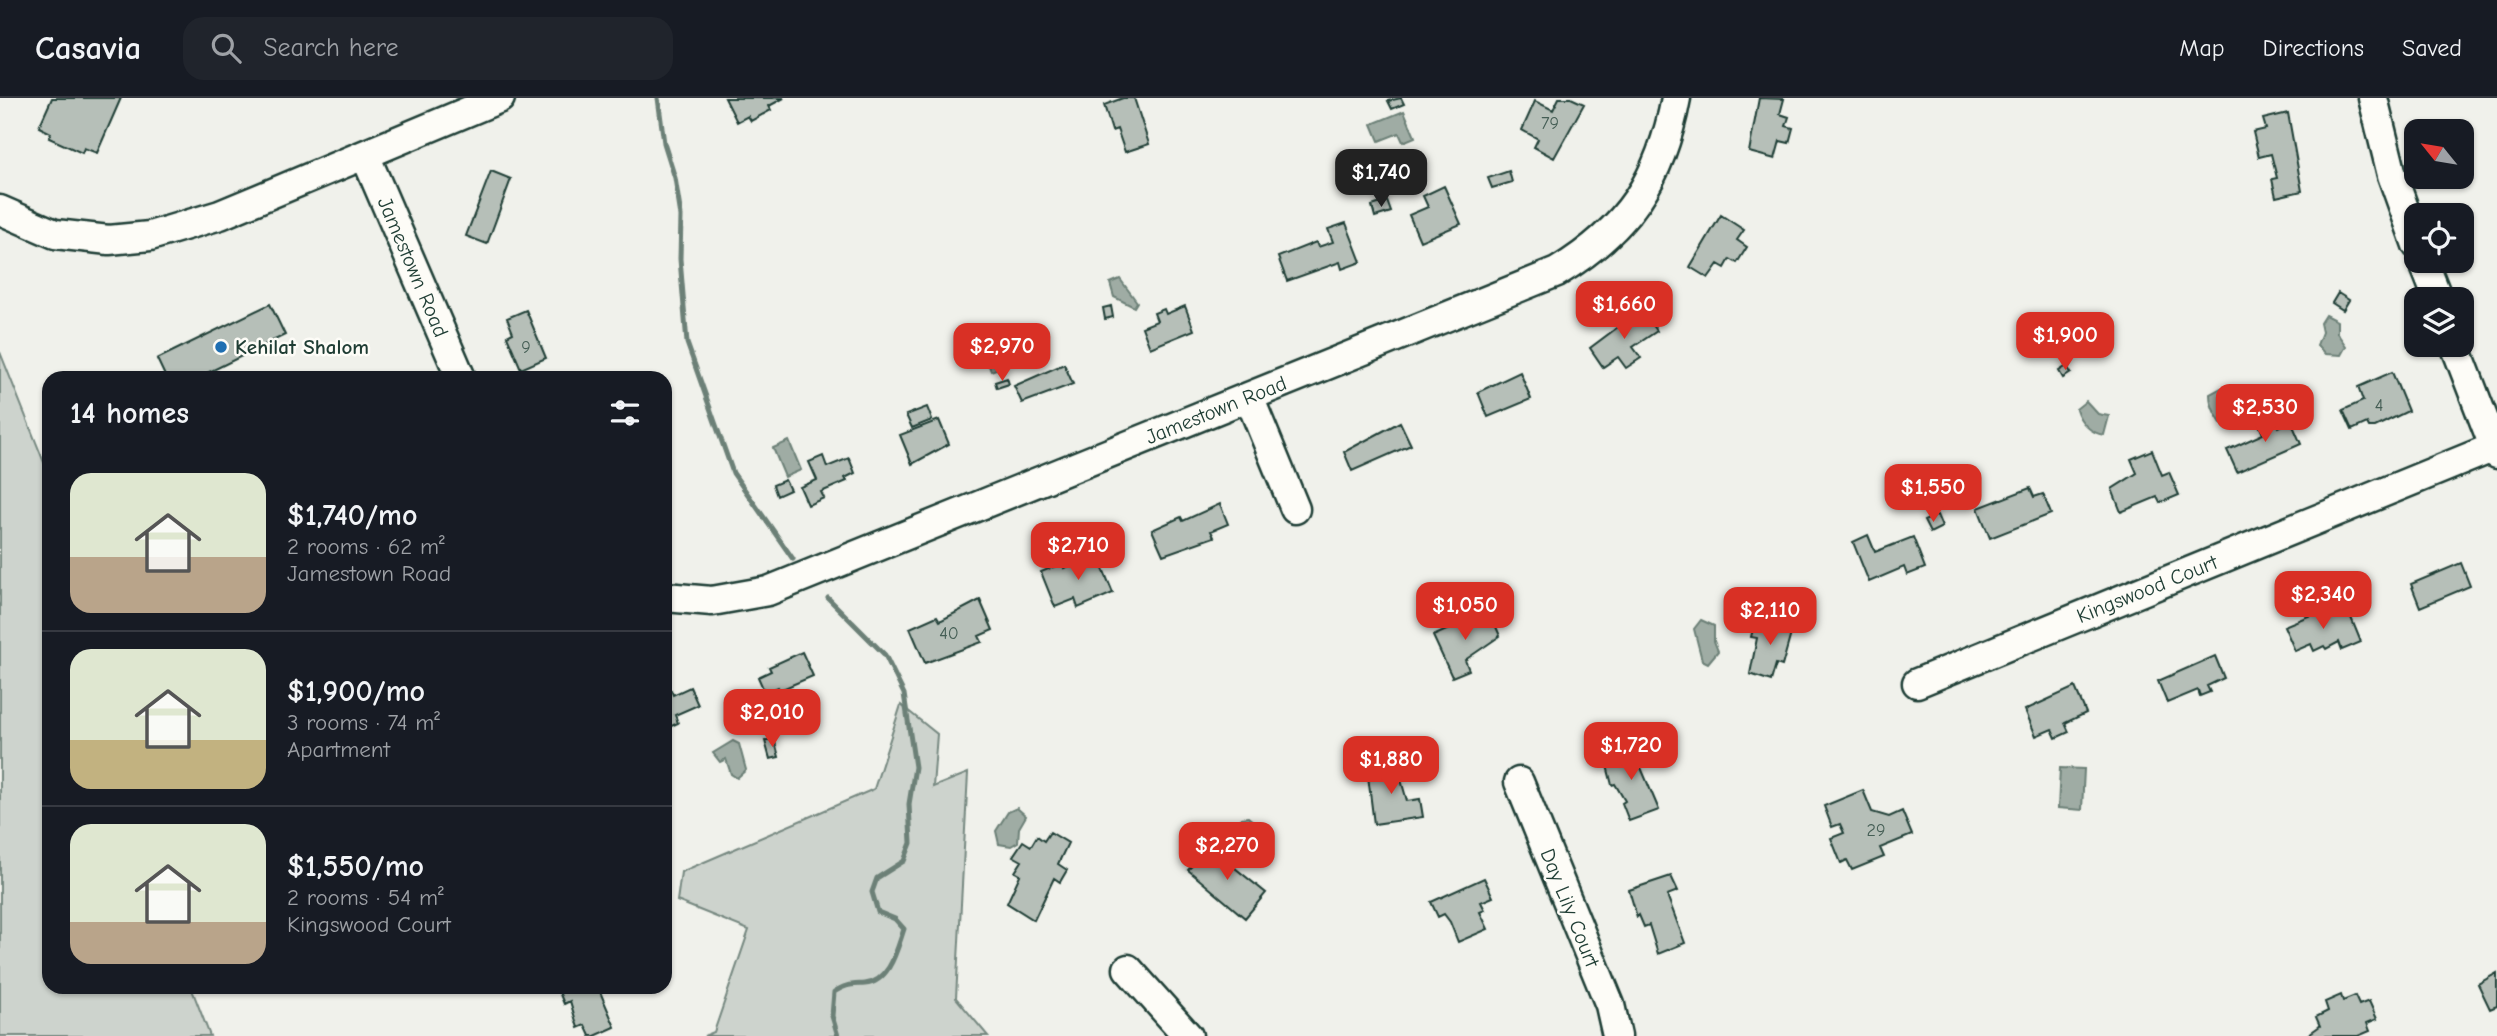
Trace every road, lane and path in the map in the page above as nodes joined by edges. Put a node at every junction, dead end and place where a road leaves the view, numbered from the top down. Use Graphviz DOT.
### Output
graph roads {
  1 [pos="499,98"];
  2 [pos="1676,98"];
  3 [pos="2373,98"];
  4 [pos="365,155"];
  5 [pos="2404,209"];
  6 [pos="0,210"];
  7 [pos="2460,357"];
  8 [pos="458,371"];
  9 [pos="1249,397"];
  10 [pos="2496,449"];
  11 [pos="1296,509"];
  12 [pos="672,598"];
  13 [pos="1917,682"];
  14 [pos="1519,782"];
  15 [pos="1128,968"];
  16 [pos="1188,1036"];
  17 [pos="1617,1036"];
  1 -- 4 [label="street"];
  2 -- 9 [label="street, Jamestown Road"];
  3 -- 5 [label="street"];
  4 -- 6 [label="street"];
  4 -- 8 [label="street, Jamestown Road"];
  7 -- 10 [label="street"];
  9 -- 11 [label="street"];
  9 -- 12 [label="street, Jamestown Road"];
  10 -- 13 [label="street, Kingswood Court"];
  14 -- 17 [label="street, Day Lily Court"];
  15 -- 16 [label="street"];
}
